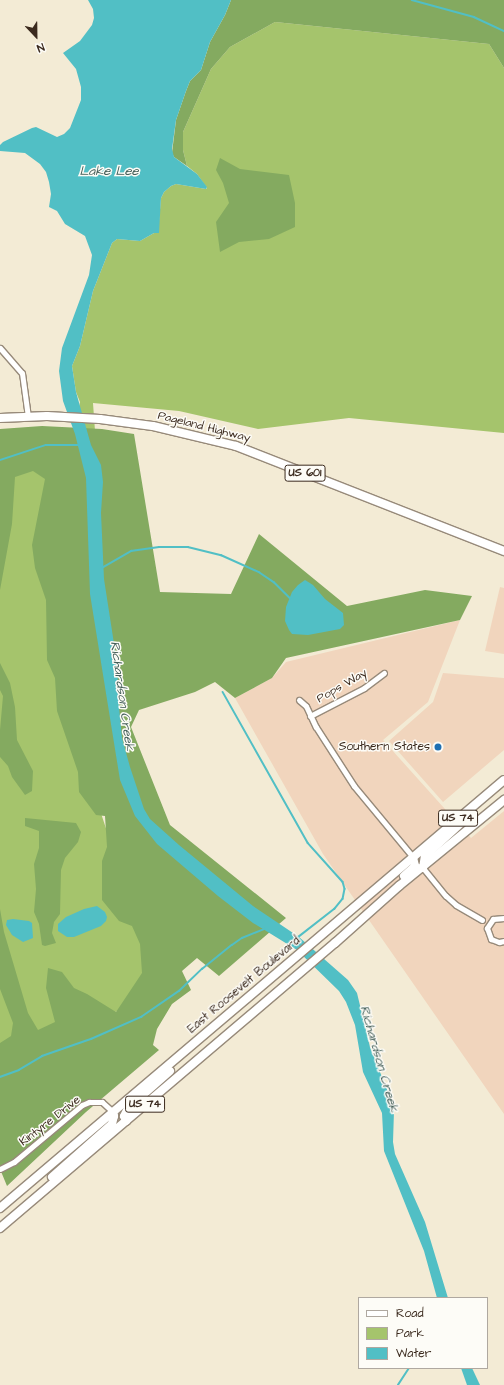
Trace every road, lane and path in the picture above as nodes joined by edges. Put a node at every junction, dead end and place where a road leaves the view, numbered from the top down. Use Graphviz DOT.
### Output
graph roads {
  1 [pos="0,348"];
  2 [pos="28,417"];
  3 [pos="0,418"];
  4 [pos="504,551"];
  5 [pos="384,673"];
  6 [pos="299,700"];
  7 [pos="310,716"];
  8 [pos="504,780"];
  9 [pos="486,795"];
  10 [pos="504,800"];
  11 [pos="413,857"];
  12 [pos="423,868"];
  13 [pos="504,918"];
  14 [pos="482,920"];
  15 [pos="490,921"];
  16 [pos="359,922"];
  17 [pos="487,928"];
  18 [pos="503,942"];
  19 [pos="200,1038"];
  20 [pos="113,1112"];
  21 [pos="126,1121"];
  22 [pos="0,1169"];
  23 [pos="38,1196"];
  24 [pos="0,1208"];
  25 [pos="0,1228"];
  1 -- 2 [label="street"];
  2 -- 3 [label="highway, Pageland Highway / US 601"];
  2 -- 4 [label="highway, Pageland Highway / US 601"];
  5 -- 7 [label="street, Pops Way"];
  6 -- 7 [label="street"];
  7 -- 11 [label="street"];
  8 -- 9 [label="highway, East Roosevelt Boulevard / US 74"];
  9 -- 11 [label="highway, East Roosevelt Boulevard / US 74"];
  9 -- 12 [label="highway"];
  10 -- 12 [label="highway, US 74"];
  11 -- 16 [label="highway"];
  11 -- 19 [label="highway, East Roosevelt Boulevard / US 74"];
  12 -- 14 [label="street"];
  12 -- 16 [label="highway, US 74"];
  13 -- 15 [label="street"];
  14 -- 15 [label="street"];
  14 -- 17 [label="street"];
  15 -- 17 [label="street"];
  16 -- 21 [label="highway, US 74"];
  17 -- 18 [label="street"];
  19 -- 20 [label="highway, East Roosevelt Boulevard / US 74"];
  19 -- 21 [label="highway"];
  20 -- 22 [label="street, Kintyre Drive"];
  20 -- 23 [label="highway"];
  20 -- 24 [label="highway, East Roosevelt Boulevard / US 74"];
  21 -- 23 [label="highway, US 74"];
  23 -- 25 [label="highway, US 74"];
}
